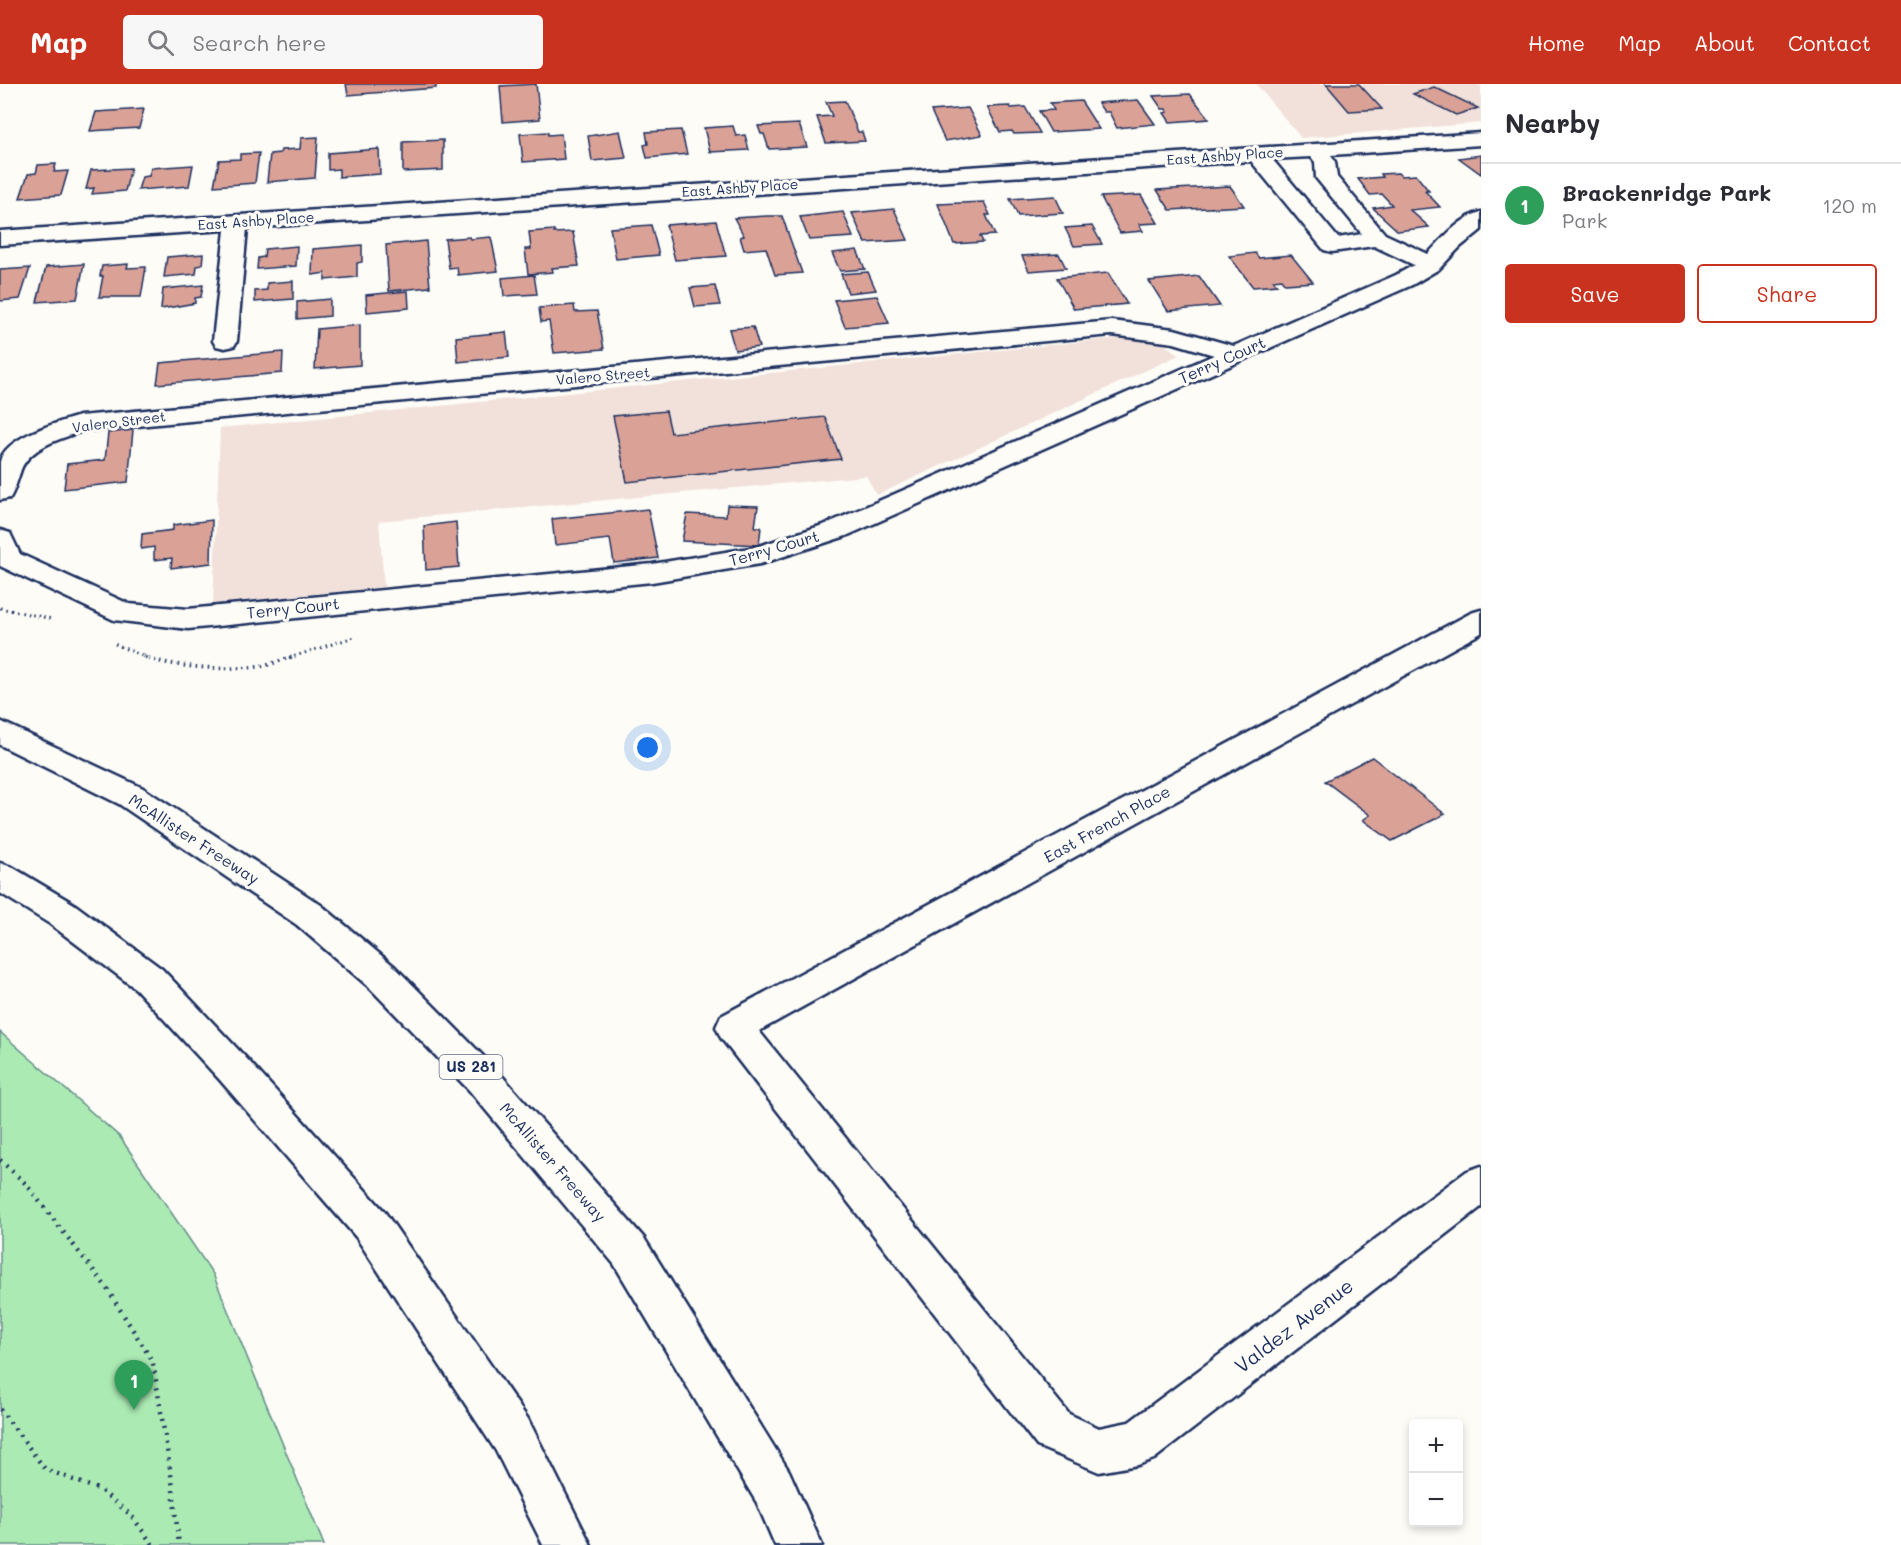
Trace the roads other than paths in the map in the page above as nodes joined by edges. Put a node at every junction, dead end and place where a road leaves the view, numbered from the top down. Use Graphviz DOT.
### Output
graph roads {
  1 [pos="1481,139"];
  2 [pos="1318,150"];
  3 [pos="1257,154"];
  4 [pos="1481,219"];
  5 [pos="237,222"];
  6 [pos="0,238"];
  7 [pos="1377,239"];
  8 [pos="1431,264"];
  9 [pos="225,341"];
  10 [pos="1234,354"];
  11 [pos="0,492"];
  12 [pos="4,549"];
  13 [pos="1481,620"];
  14 [pos="0,732"];
  15 [pos="0,876"];
  16 [pos="1481,1184"];
  17 [pos="1099,1450"];
  18 [pos="568,1545"];
  19 [pos="799,1545"];
  1 -- 2 [label="main road, East Ashby Place"];
  2 -- 3 [label="main road, East Ashby Place"];
  2 -- 7 [label="main road"];
  3 -- 5 [label="main road, East Ashby Place"];
  3 -- 7 [label="main road"];
  4 -- 8 [label="main road, Terry Court"];
  5 -- 6 [label="main road, East Ashby Place"];
  5 -- 9 [label="main road"];
  7 -- 8 [label="main road"];
  8 -- 10 [label="main road, Terry Court"];
  10 -- 11 [label="main road, Valero Street"];
  10 -- 12 [label="main road, Terry Court"];
  13 -- 17 [label="main road, East French Place"];
  14 -- 19 [label="main road, McAllister Freeway / US 281"];
  15 -- 18 [label="main road"];
  16 -- 17 [label="main road, Valdez Avenue"];
}
